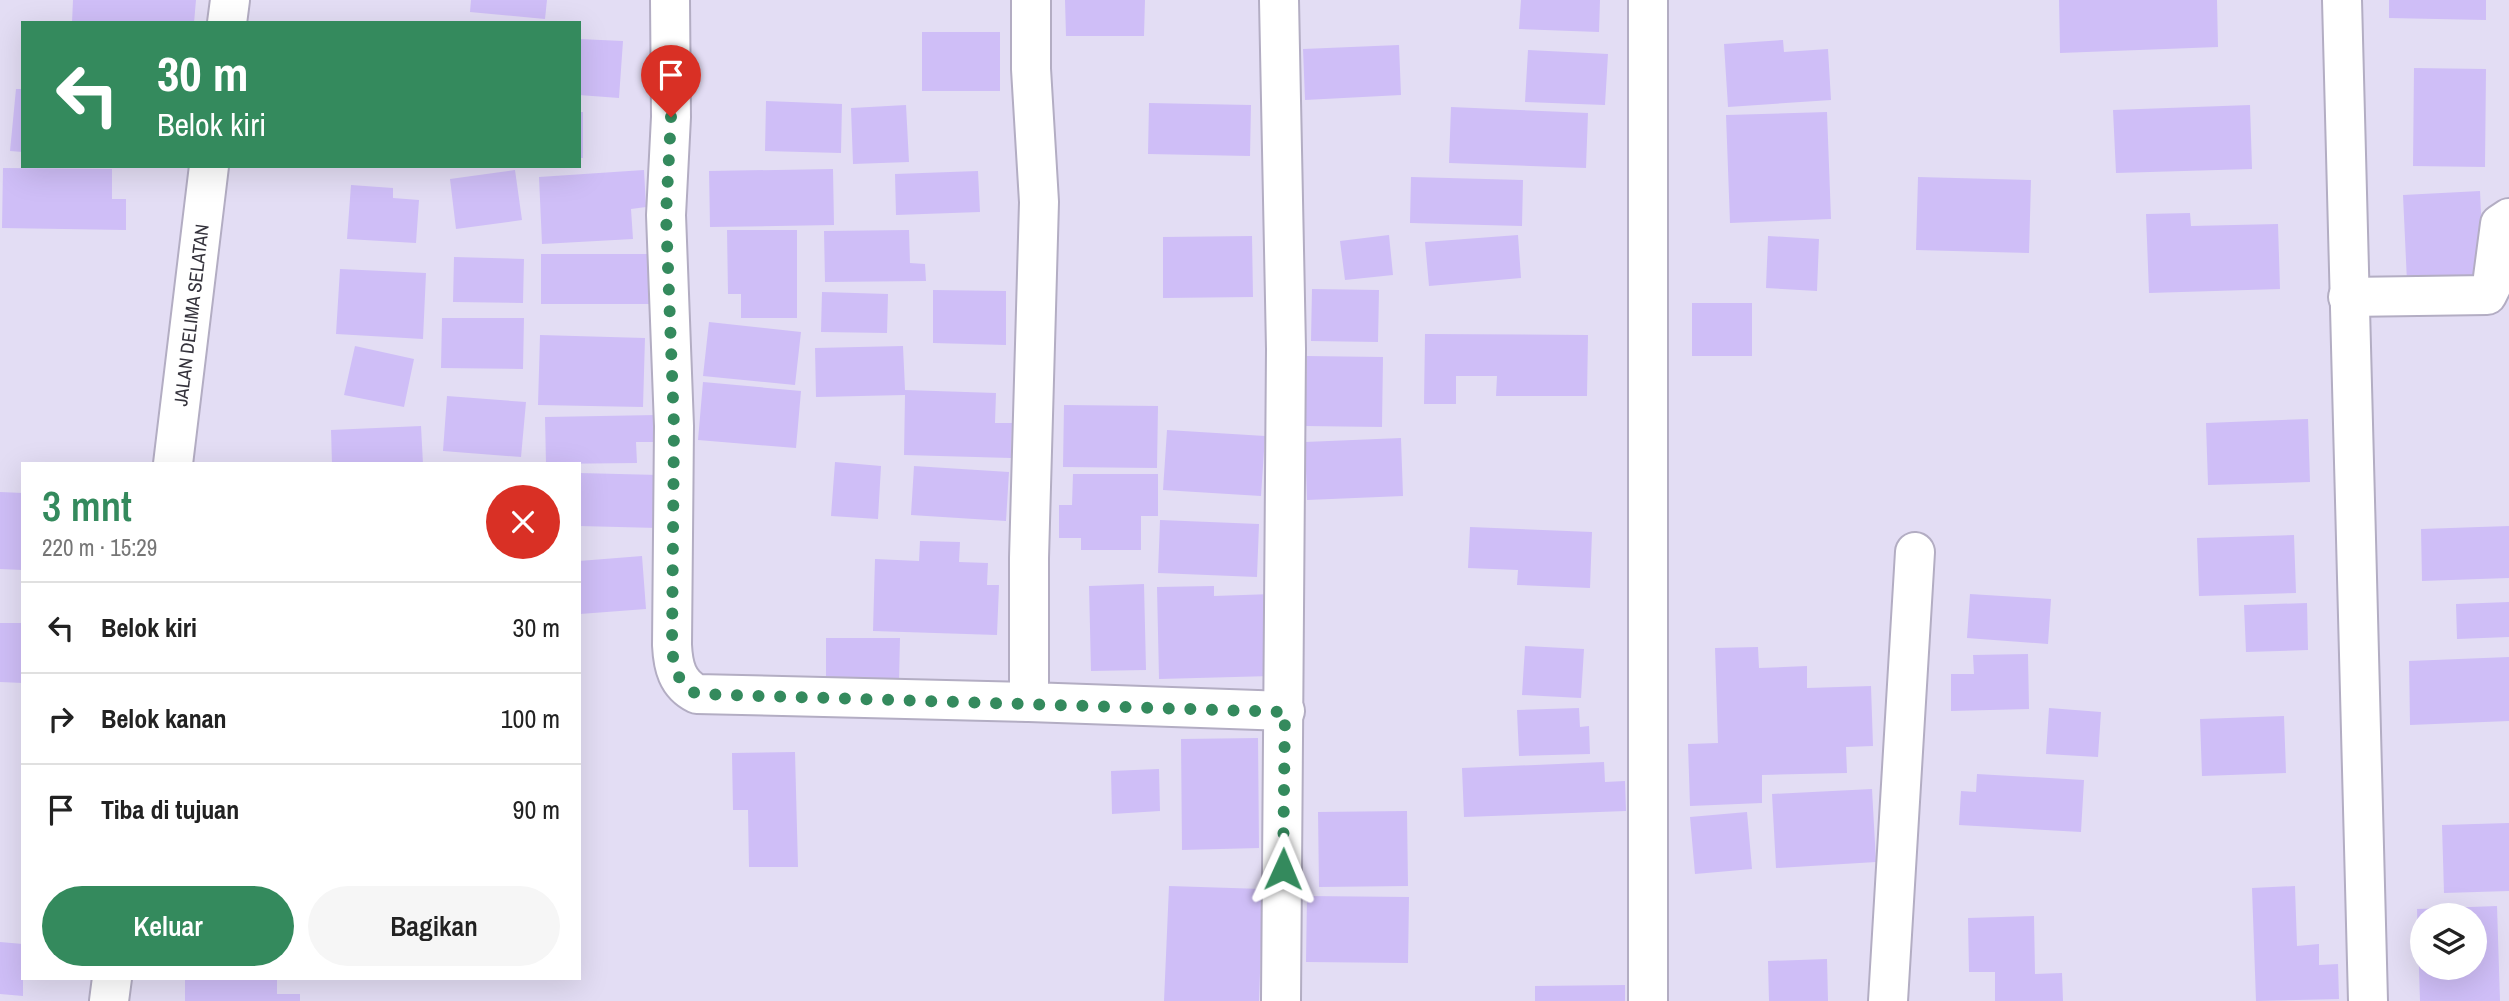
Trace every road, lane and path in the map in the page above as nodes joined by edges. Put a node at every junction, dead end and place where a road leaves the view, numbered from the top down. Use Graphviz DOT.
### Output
graph roads {
  1 [pos="230,0"];
  2 [pos="670,0"];
  3 [pos="1031,0"];
  4 [pos="1279,0"];
  5 [pos="1648,0"];
  6 [pos="2342,0"];
  7 [pos="227,21"];
  8 [pos="209,168"];
  9 [pos="2509,218"];
  10 [pos="2348,297"];
  11 [pos="173,462"];
  12 [pos="1915,552"];
  13 [pos="1029,702"];
  14 [pos="1285,712"];
  15 [pos="112,980"];
  16 [pos="109,1001"];
  17 [pos="1281,1001"];
  18 [pos="1648,1001"];
  19 [pos="1888,1001"];
  20 [pos="2368,1001"];
  1 -- 7 [label="street"];
  2 -- 13 [label="street"];
  3 -- 13 [label="street"];
  4 -- 14 [label="street"];
  5 -- 18 [label="street"];
  6 -- 10 [label="street"];
  8 -- 11 [label="street, JALAN DELIMA SELATAN"];
  9 -- 10 [label="street"];
  10 -- 20 [label="street"];
  12 -- 19 [label="street"];
  13 -- 14 [label="street"];
  14 -- 17 [label="street"];
  15 -- 16 [label="street"];
}
